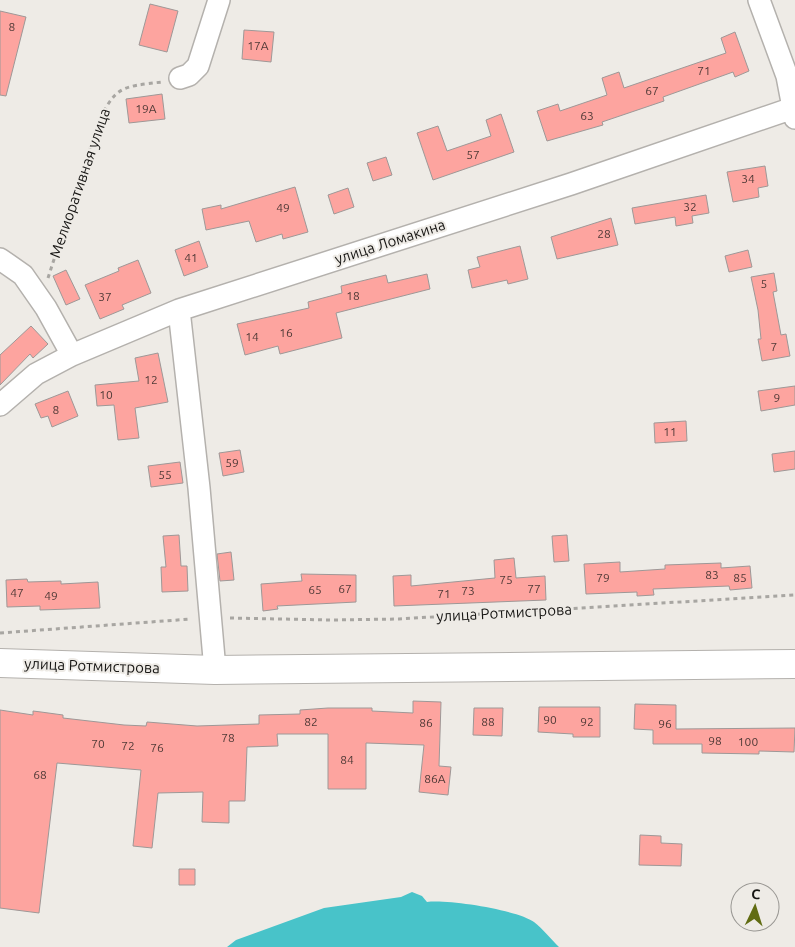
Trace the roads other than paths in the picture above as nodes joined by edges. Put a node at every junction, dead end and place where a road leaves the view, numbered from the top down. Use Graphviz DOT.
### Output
graph roads {
  1 [pos="219,0"];
  2 [pos="758,0"];
  3 [pos="791,74"];
  4 [pos="180,78"];
  5 [pos="794,113"];
  6 [pos="0,259"];
  7 [pos="179,310"];
  8 [pos="72,355"];
  9 [pos="0,405"];
  10 [pos="0,663"];
  11 [pos="795,664"];
  12 [pos="215,670"];
  1 -- 4 [label="street"];
  2 -- 3 [label="street"];
  3 -- 5 [label="street"];
  5 -- 7 [label="street, улица Ломакина"];
  6 -- 8 [label="street"];
  7 -- 8 [label="street, улица Ломакина"];
  7 -- 12 [label="street"];
  8 -- 9 [label="street, улица Ломакина"];
  10 -- 12 [label="street, улица Ротмистрова"];
  11 -- 12 [label="street, улица Ротмистрова"];
}
